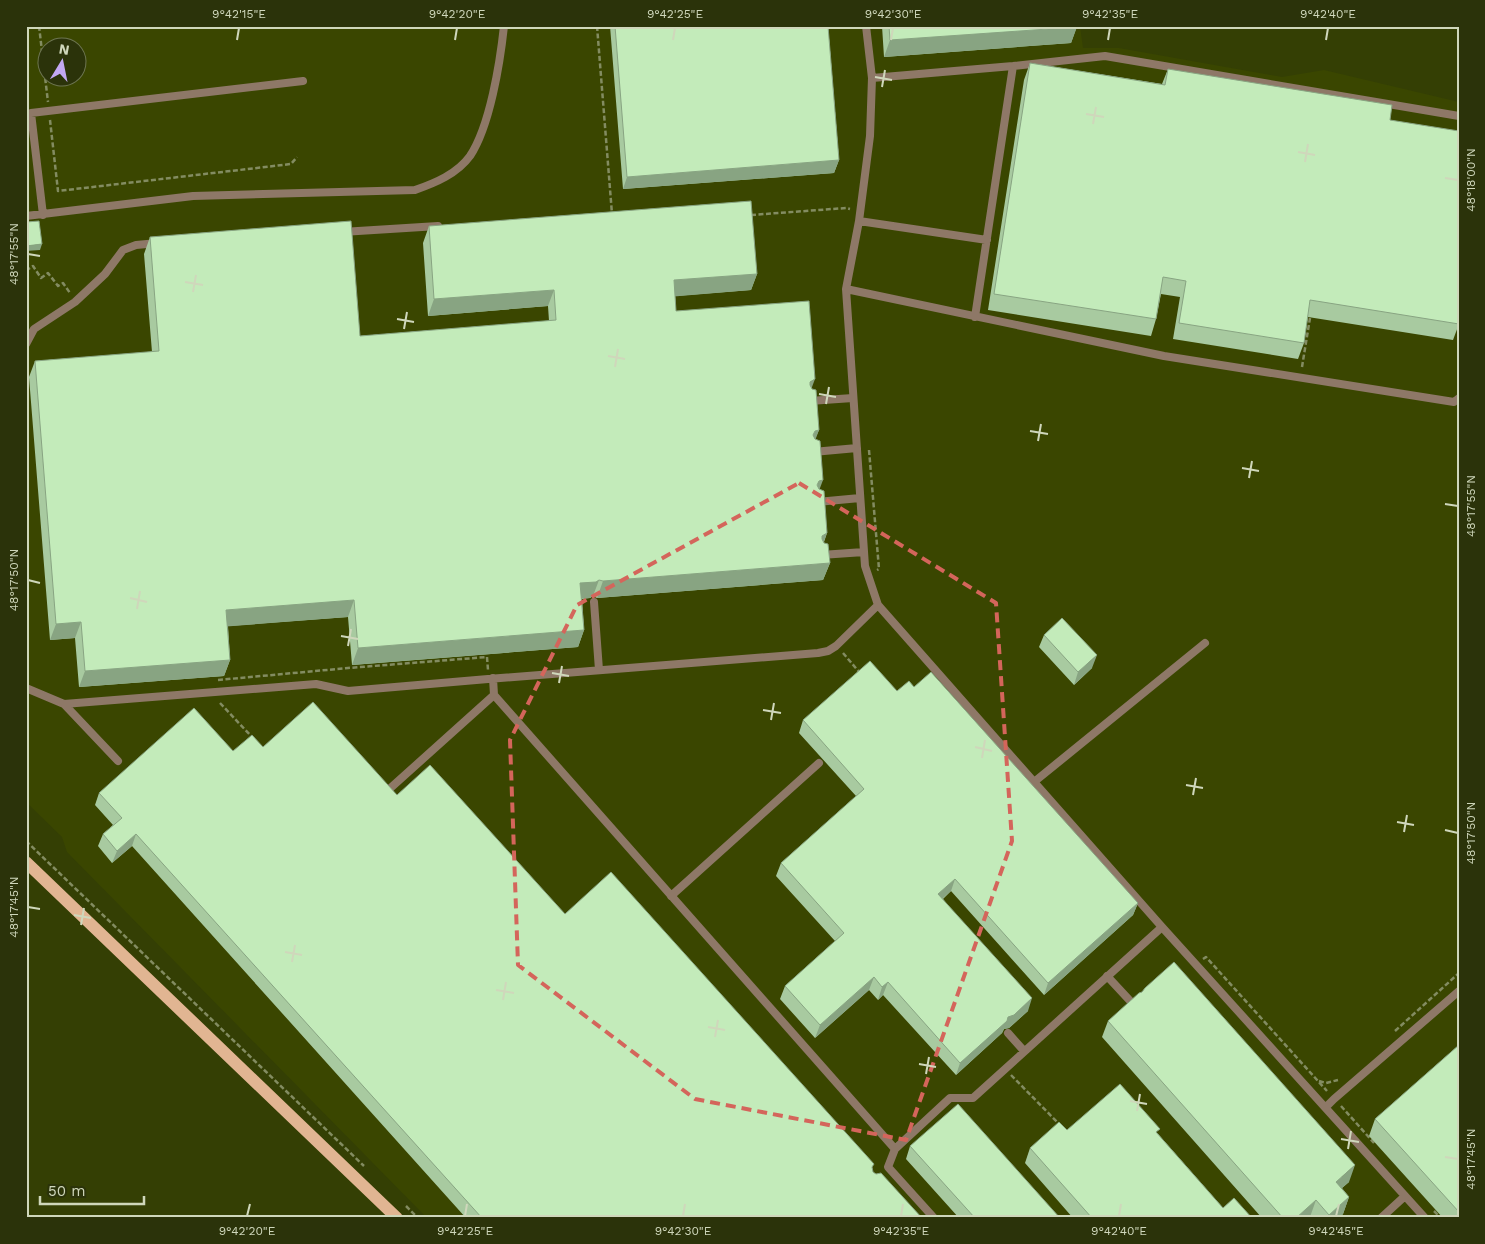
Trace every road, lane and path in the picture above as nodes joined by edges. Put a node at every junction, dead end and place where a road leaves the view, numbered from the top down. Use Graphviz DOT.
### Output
graph roads {
  1 [pos="39,26"];
  2 [pos="504,26"];
  3 [pos="597,26"];
  4 [pos="866,26"];
  5 [pos="1013,66"];
  6 [pos="872,78"];
  7 [pos="303,81"];
  8 [pos="49,111"];
  9 [pos="1459,116"];
  10 [pos="296,157"];
  11 [pos="860,211"];
  12 [pos="42,215"];
  13 [pos="26,216"];
  14 [pos="612,216"];
  15 [pos="749,216"];
  16 [pos="858,221"];
  17 [pos="443,226"];
  18 [pos="334,233"];
  19 [pos="987,240"];
  20 [pos="166,243"];
  21 [pos="26,269"];
  22 [pos="64,283"];
  23 [pos="846,289"];
  24 [pos="975,317"];
  25 [pos="1310,318"];
  26 [pos="26,344"];
  27 [pos="1300,378"];
  28 [pos="853,398"];
  29 [pos="809,401"];
  30 [pos="1457,403"];
  31 [pos="857,448"];
  32 [pos="813,452"];
  33 [pos="860,498"];
  34 [pos="817,502"];
  35 [pos="864,552"];
  36 [pos="822,555"];
  37 [pos="594,602"];
  38 [pos="878,605"];
  39 [pos="1205,643"];
  40 [pos="836,646"];
  41 [pos="487,657"];
  42 [pos="599,670"];
  43 [pos="325,671"];
  44 [pos="860,672"];
  45 [pos="493,678"];
  46 [pos="26,688"];
  47 [pos="494,695"];
  48 [pos="64,704"];
  49 [pos="118,761"];
  50 [pos="819,763"];
  51 [pos="1034,782"];
  52 [pos="386,792"];
  53 [pos="26,841"];
  54 [pos="26,862"];
  55 [pos="671,896"];
  56 [pos="1162,927"];
  57 [pos="1206,957"];
  58 [pos="1459,973"];
  59 [pos="1107,976"];
  60 [pos="1459,991"];
  61 [pos="1133,1004"];
  62 [pos="1008,1033"];
  63 [pos="1388,1036"];
  64 [pos="1024,1051"];
  65 [pos="1005,1069"];
  66 [pos="1340,1080"];
  67 [pos="1318,1081"];
  68 [pos="1334,1099"];
  69 [pos="1326,1108"];
  70 [pos="1065,1130"];
  71 [pos="1378,1148"];
  72 [pos="895,1149"];
  73 [pos="369,1171"];
  74 [pos="1405,1196"];
  75 [pos="404,1204"];
  76 [pos="1434,1211"];
  77 [pos="396,1218"];
  78 [pos="418,1218"];
  79 [pos="934,1218"];
  80 [pos="1381,1218"];
  81 [pos="1425,1218"];
  82 [pos="1441,1218"];
  1 -- 8 [label="path"];
  2 -- 12 [label="lane"];
  3 -- 14 [label="path"];
  4 -- 6 [label="lane"];
  5 -- 6 [label="lane"];
  5 -- 9 [label="lane"];
  5 -- 19 [label="lane"];
  6 -- 11 [label="lane"];
  7 -- 8 [label="lane"];
  8 -- 10 [label="path"];
  8 -- 12 [label="lane"];
  11 -- 15 [label="path"];
  11 -- 16 [label="lane"];
  12 -- 13 [label="lane"];
  16 -- 19 [label="lane"];
  16 -- 23 [label="lane"];
  17 -- 18 [label="lane"];
  19 -- 24 [label="lane"];
  20 -- 26 [label="lane"];
  21 -- 22 [label="path"];
  23 -- 24 [label="lane"];
  23 -- 28 [label="lane"];
  24 -- 27 [label="lane"];
  25 -- 27 [label="path"];
  27 -- 30 [label="lane"];
  28 -- 29 [label="lane"];
  28 -- 31 [label="lane"];
  31 -- 32 [label="lane"];
  31 -- 33 [label="lane"];
  33 -- 34 [label="lane"];
  33 -- 35 [label="lane"];
  35 -- 36 [label="lane"];
  35 -- 38 [label="lane"];
  37 -- 42 [label="lane"];
  38 -- 40 [label="lane"];
  38 -- 51 [label="lane"];
  39 -- 51 [label="lane"];
  40 -- 42 [label="lane"];
  40 -- 44 [label="path"];
  41 -- 43 [label="path"];
  42 -- 45 [label="lane"];
  45 -- 47 [label="lane"];
  45 -- 48 [label="lane"];
  46 -- 48 [label="lane"];
  47 -- 52 [label="lane"];
  47 -- 55 [label="lane"];
  48 -- 49 [label="lane"];
  50 -- 55 [label="lane"];
  51 -- 56 [label="lane"];
  53 -- 73 [label="path"];
  54 -- 77 [label="main road"];
  55 -- 72 [label="lane"];
  56 -- 59 [label="lane"];
  56 -- 69 [label="lane"];
  57 -- 67 [label="path"];
  58 -- 63 [label="path"];
  59 -- 61 [label="lane"];
  59 -- 64 [label="lane"];
  60 -- 68 [label="lane"];
  62 -- 64 [label="lane"];
  64 -- 65 [label="lane"];
  65 -- 70 [label="path"];
  65 -- 72 [label="lane"];
  66 -- 67 [label="path"];
  67 -- 68 [label="path"];
  68 -- 69 [label="lane"];
  68 -- 71 [label="path"];
  69 -- 74 [label="lane"];
  72 -- 79 [label="lane"];
  74 -- 80 [label="lane"];
  74 -- 81 [label="lane"];
  75 -- 78 [label="path"];
  76 -- 82 [label="path"];
}
